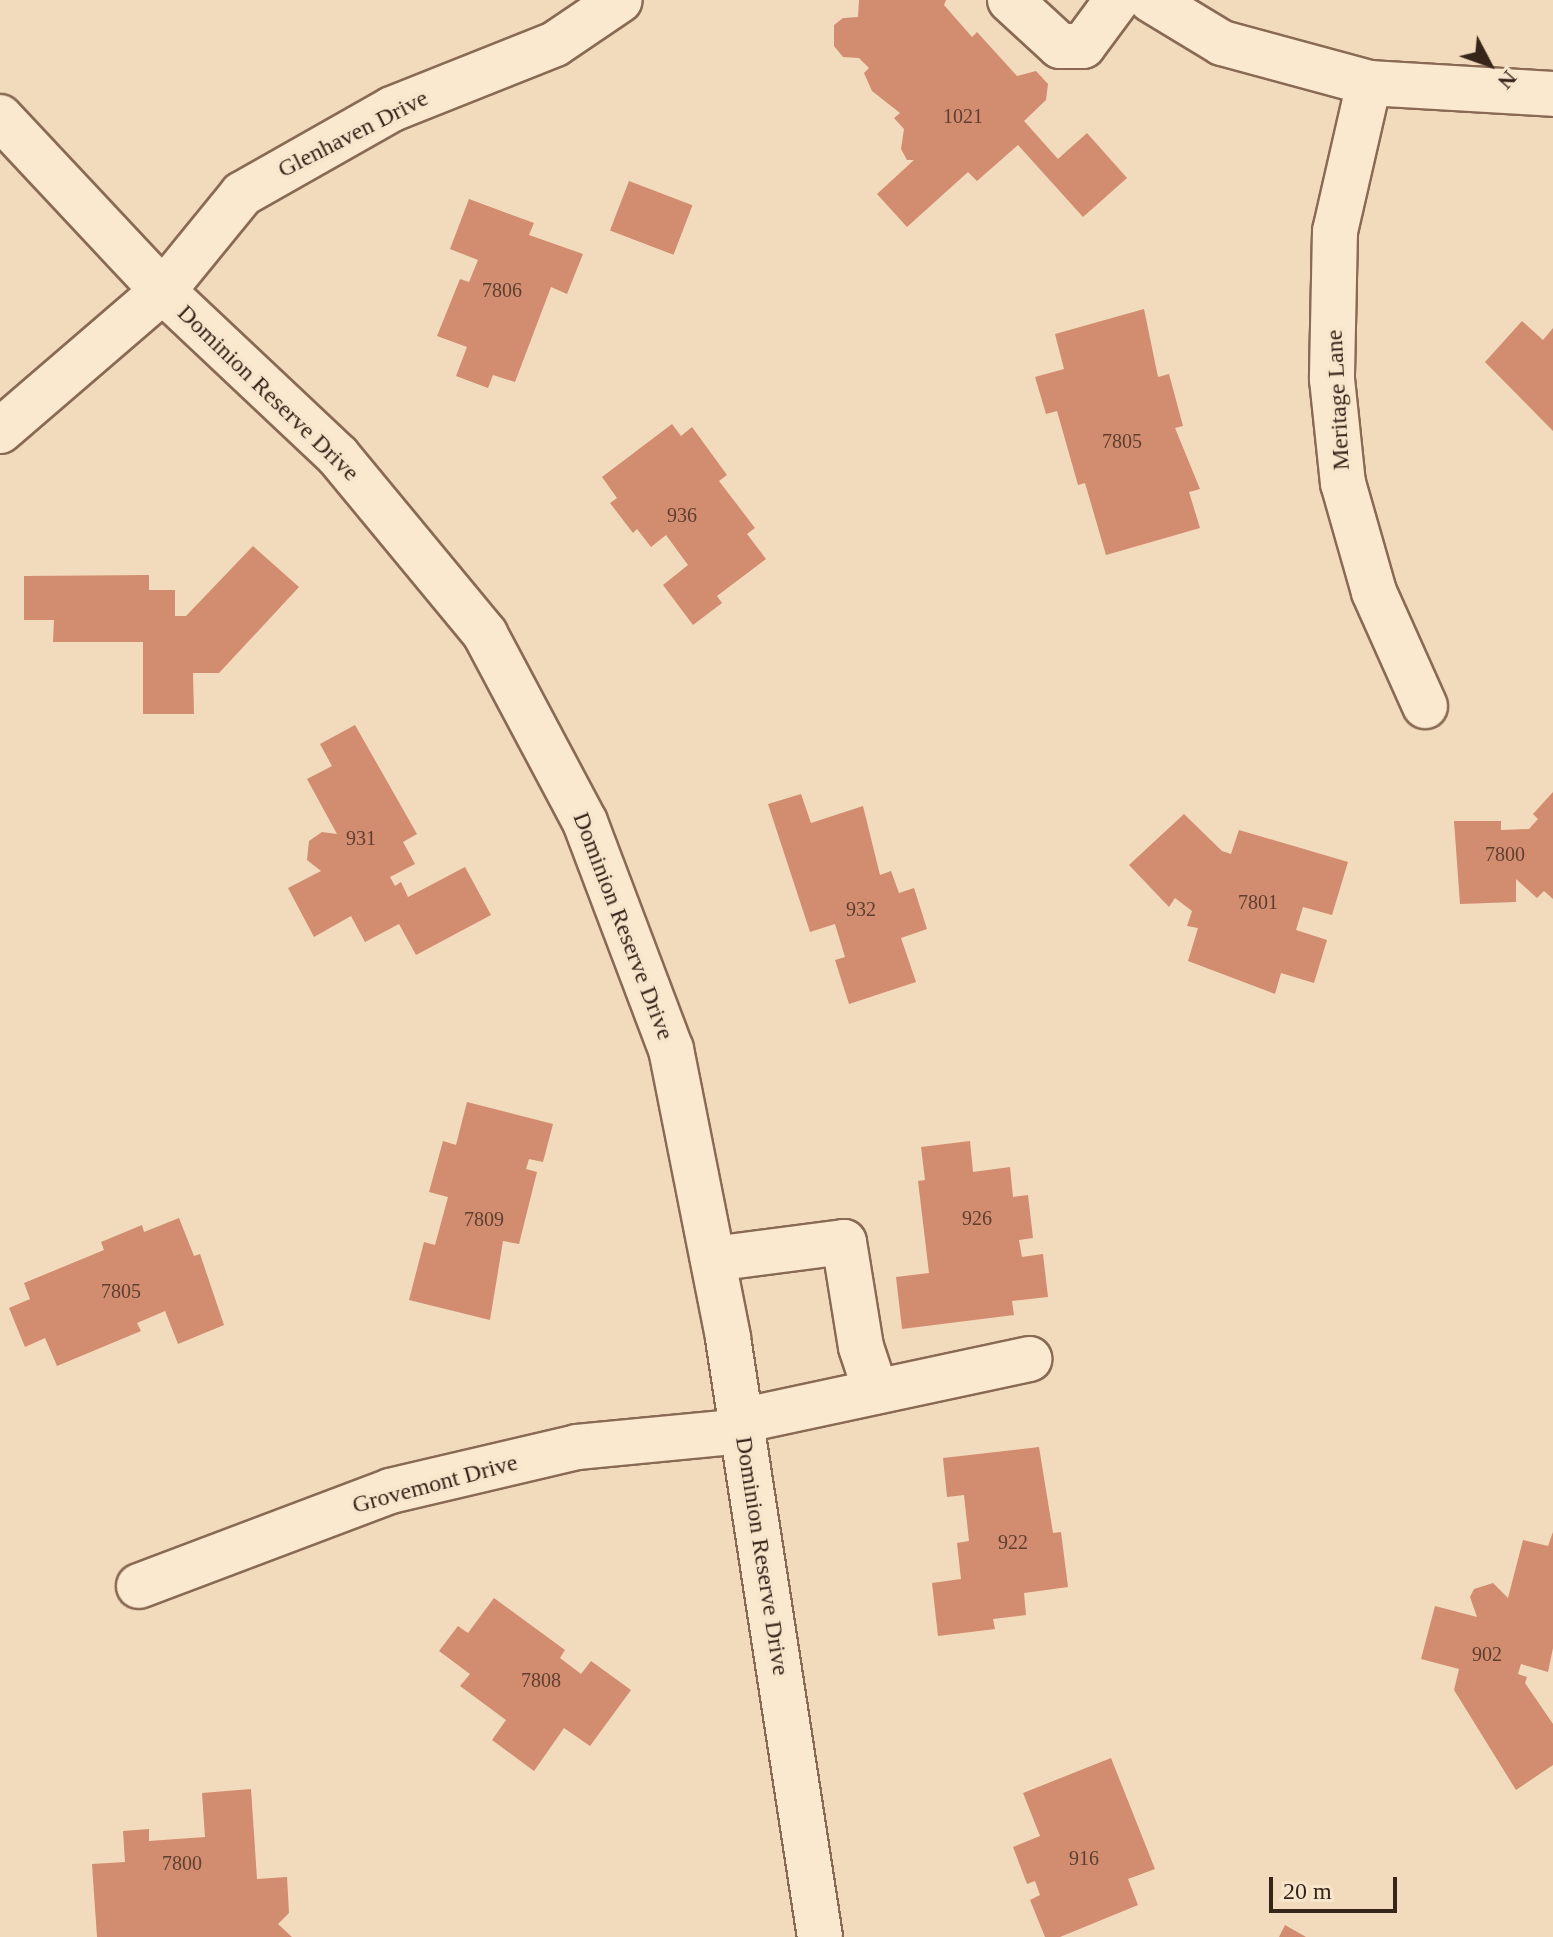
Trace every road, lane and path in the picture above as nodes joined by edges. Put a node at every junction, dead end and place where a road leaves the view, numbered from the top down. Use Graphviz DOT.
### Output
graph roads {
  1 [pos="620,0"];
  2 [pos="1010,0"];
  3 [pos="1117,0"];
  4 [pos="1151,0"];
  5 [pos="1369,83"];
  6 [pos="1553,94"];
  7 [pos="0,117"];
  8 [pos="163,291"];
  9 [pos="0,431"];
  10 [pos="1425,706"];
  11 [pos="713,1259"];
  12 [pos="1029,1359"];
  13 [pos="876,1392"];
  14 [pos="741,1426"];
  15 [pos="139,1586"];
  16 [pos="820,1937"];
  1 -- 8 [label="street, Glenhaven Drive"];
  2 -- 3 [label="street"];
  4 -- 5 [label="street"];
  5 -- 6 [label="street"];
  5 -- 10 [label="street, Meritage Lane"];
  7 -- 8 [label="street, Dominion Reserve Drive"];
  8 -- 9 [label="street, Glenhaven Drive"];
  8 -- 11 [label="street, Dominion Reserve Drive"];
  11 -- 13 [label="street"];
  11 -- 14 [label="street, Dominion Reserve Drive"];
  12 -- 13 [label="street, Grovemont Drive"];
  13 -- 14 [label="street, Grovemont Drive"];
  14 -- 15 [label="street, Grovemont Drive"];
  14 -- 16 [label="street, Dominion Reserve Drive"];
}
